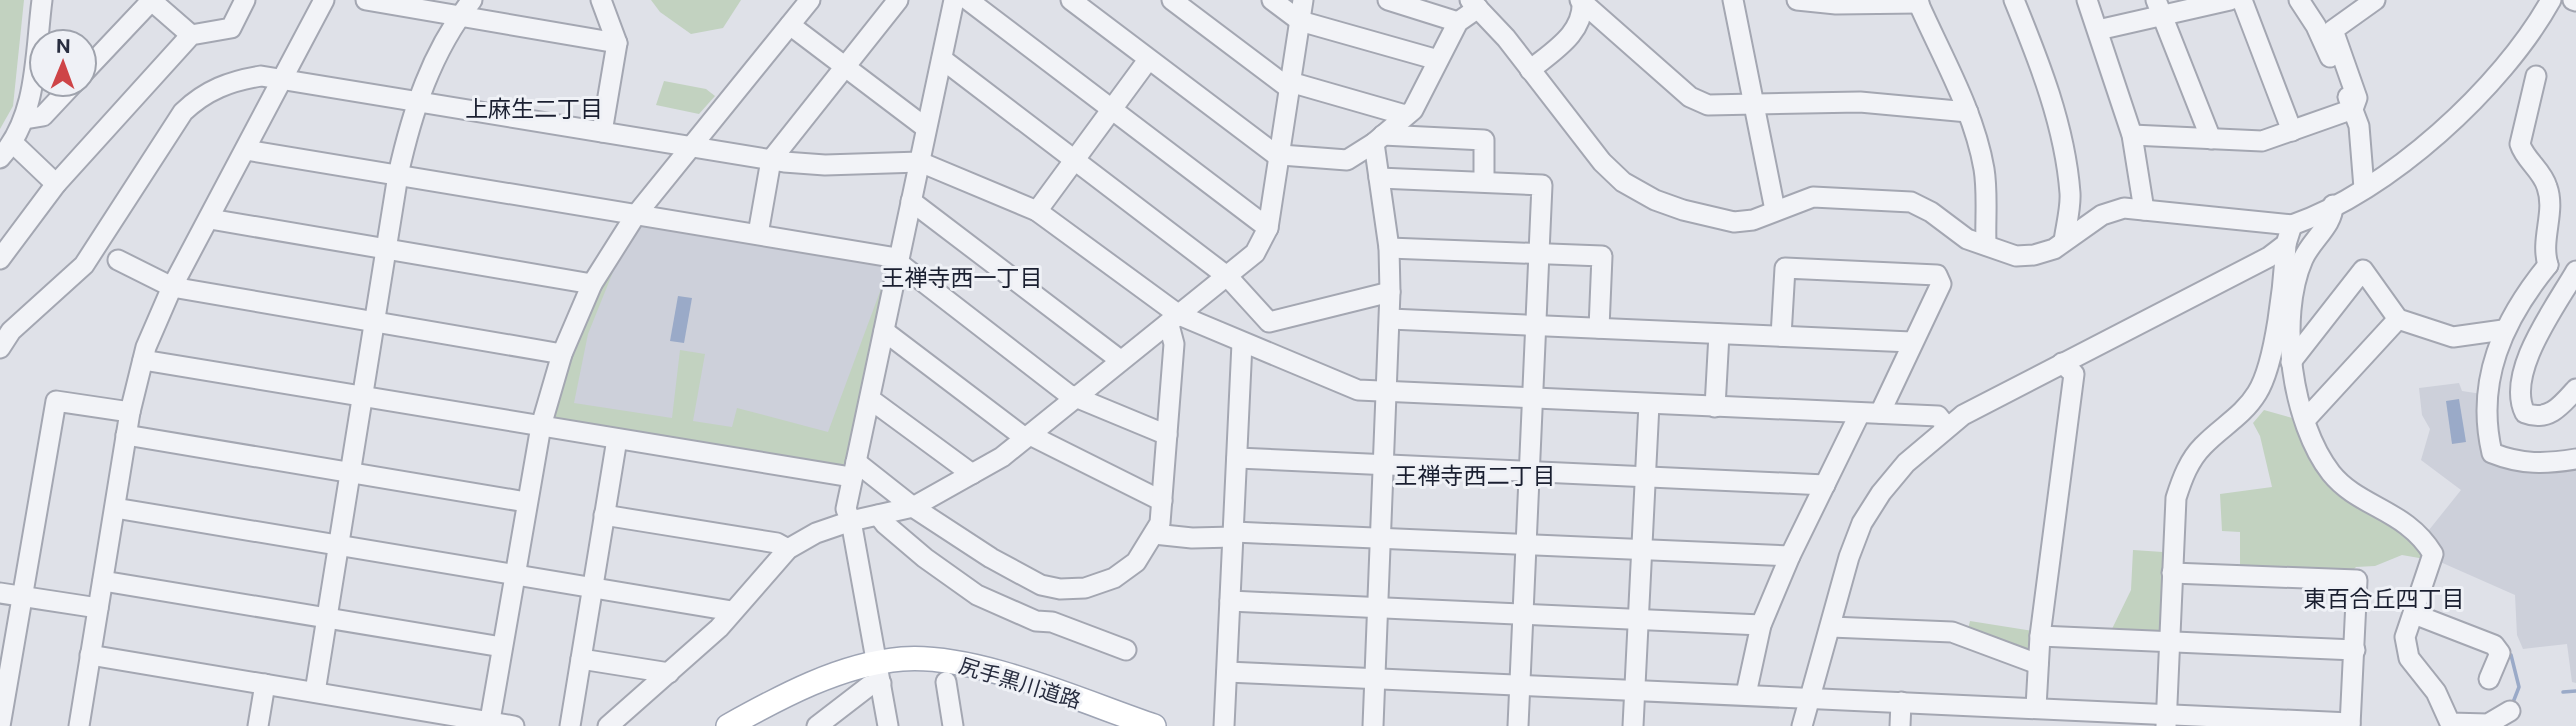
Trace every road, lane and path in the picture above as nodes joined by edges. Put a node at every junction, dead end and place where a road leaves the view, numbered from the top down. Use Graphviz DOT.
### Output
graph roads {
  1 [pos="42,0"];
  2 [pos="245,0"];
  3 [pos="324,0"];
  4 [pos="366,0"];
  5 [pos="472,0"];
  6 [pos="601,0"];
  7 [pos="810,0"];
  8 [pos="898,0"];
  9 [pos="954,0"];
  10 [pos="968,0"];
  11 [pos="1172,0"];
  12 [pos="1272,0"];
  13 [pos="1303,0"];
  14 [pos="1388,0"];
  15 [pos="1733,0"];
  16 [pos="1797,0"];
  17 [pos="2014,0"];
  18 [pos="2087,0"];
  19 [pos="2231,0"];
  20 [pos="2242,0"];
  21 [pos="2299,0"];
  22 [pos="2375,0"];
  23 [pos="2551,0"];
  24 [pos="152,1"];
  25 [pos="1582,1"];
  26 [pos="1918,2"];
  27 [pos="1084,4"];
  28 [pos="1474,4"];
  29 [pos="2159,8"];
  30 [pos="460,16"];
  31 [pos="1300,21"];
  32 [pos="1458,22"];
  33 [pos="790,25"];
  34 [pos="2098,30"];
  35 [pos="191,35"];
  36 [pos="617,43"];
  37 [pos="98,57"];
  38 [pos="942,59"];
  39 [pos="1149,60"];
  40 [pos="1438,60"];
  41 [pos="846,68"];
  42 [pos="1530,70"];
  43 [pos="2536,76"];
  44 [pos="283,79"];
  45 [pos="1290,85"];
  46 [pos="60,98"];
  47 [pos="417,101"];
  48 [pos="1754,106"];
  49 [pos="2353,109"];
  50 [pos="1111,110"];
  51 [pos="1968,112"];
  52 [pos="1405,115"];
  53 [pos="25,119"];
  54 [pos="926,128"];
  55 [pos="2292,131"];
  56 [pos="602,132"];
  57 [pos="2132,135"];
  58 [pos="1378,139"];
  59 [pos="2211,139"];
  60 [pos="692,147"];
  61 [pos="7,150"];
  62 [pos="246,150"];
  63 [pos="1280,157"];
  64 [pos="771,160"];
  65 [pos="1074,160"];
  66 [pos="920,162"];
  67 [pos="398,175"];
  68 [pos="1380,178"];
  69 [pos="1484,181"];
  70 [pos="56,184"];
  71 [pos="2364,188"];
  72 [pos="911,201"];
  73 [pos="2333,205"];
  74 [pos="2144,209"];
  75 [pos="1775,210"];
  76 [pos="1037,211"];
  77 [pos="635,216"];
  78 [pos="210,219"];
  79 [pos="2292,225"];
  80 [pos="1268,228"];
  81 [pos="758,234"];
  82 [pos="2064,241"];
  83 [pos="1986,244"];
  84 [pos="2286,244"];
  85 [pos="1389,248"];
  86 [pos="387,249"];
  87 [pos="1539,253"];
  88 [pos="0,259"];
  89 [pos="118,260"];
  90 [pos="898,264"];
  91 [pos="2549,265"];
  92 [pos="2576,271"];
  93 [pos="1227,277"];
  94 [pos="592,284"];
  95 [pos="172,288"];
  96 [pos="1390,292"];
  97 [pos="1390,319"];
  98 [pos="2398,319"];
  99 [pos="1174,320"];
  100 [pos="375,322"];
  101 [pos="6,326"];
  102 [pos="1536,326"];
  103 [pos="1600,328"];
  104 [pos="2503,330"];
  105 [pos="884,331"];
  106 [pos="1719,334"];
  107 [pos="1781,336"];
  108 [pos="1911,342"];
  109 [pos="1242,343"];
  110 [pos="0,348"];
  111 [pos="562,354"];
  112 [pos="143,360"];
  113 [pos="1120,360"];
  114 [pos="2291,362"];
  115 [pos="2062,363"];
  116 [pos="2576,389"];
  117 [pos="1386,392"];
  118 [pos="363,396"];
  119 [pos="1077,397"];
  120 [pos="1533,398"];
  121 [pos="870,399"];
  122 [pos="1649,404"];
  123 [pos="1715,407"];
  124 [pos="130,412"];
  125 [pos="1860,413"];
  126 [pos="1880,413"];
  127 [pos="2306,419"];
  128 [pos="541,426"];
  129 [pos="1947,427"];
  130 [pos="126,435"];
  131 [pos="1167,435"];
  132 [pos="1027,437"];
  133 [pos="617,439"];
  134 [pos="1237,458"];
  135 [pos="2576,459"];
  136 [pos="1382,464"];
  137 [pos="853,469"];
  138 [pos="350,472"];
  139 [pos="1530,472"];
  140 [pos="972,474"];
  141 [pos="1645,477"];
  142 [pos="1825,485"];
  143 [pos="1162,501"];
  144 [pos="526,502"];
  145 [pos="913,507"];
  146 [pos="114,508"];
  147 [pos="604,515"];
  148 [pos="878,515"];
  149 [pos="851,521"];
  150 [pos="1154,534"];
  151 [pos="1234,534"];
  152 [pos="1379,538"];
  153 [pos="338,545"];
  154 [pos="1527,545"];
  155 [pos="788,549"];
  156 [pos="1642,550"];
  157 [pos="1790,556"];
  158 [pos="2172,573"];
  159 [pos="514,575"];
  160 [pos="103,581"];
  161 [pos="593,588"];
  162 [pos="0,593"];
  163 [pos="23,596"];
  164 [pos="1230,601"];
  165 [pos="98,608"];
  166 [pos="1376,608"];
  167 [pos="732,611"];
  168 [pos="2414,614"];
  169 [pos="1524,615"];
  170 [pos="327,618"];
  171 [pos="1638,620"];
  172 [pos="1760,625"];
  173 [pos="1831,627"];
  174 [pos="2040,636"];
  175 [pos="2170,642"];
  176 [pos="502,647"];
  177 [pos="1126,650"];
  178 [pos="2355,650"];
  179 [pos="90,655"];
  180 [pos="581,659"];
  181 [pos="2038,664"];
  182 [pos="2498,671"];
  183 [pos="1227,672"];
  184 [pos="669,673"];
  185 [pos="879,673"];
  186 [pos="1376,678"];
  187 [pos="946,682"];
  188 [pos="265,684"];
  189 [pos="1521,684"];
  190 [pos="4,687"];
  191 [pos="1635,689"];
  192 [pos="314,692"];
  193 [pos="1746,694"];
  194 [pos="1810,697"];
  195 [pos="1901,702"];
  196 [pos="2036,707"];
  197 [pos="2510,710"];
  198 [pos="2167,720"];
  199 [pos="490,724"];
  200 [pos="2350,724"];
  201 [pos="819,725"];
  202 [pos="2458,725"];
  203 [pos="1,726"];
  204 [pos="79,726"];
  205 [pos="258,726"];
  206 [pos="514,726"];
  207 [pos="570,726"];
  208 [pos="608,726"];
  209 [pos="728,726"];
  210 [pos="888,726"];
  211 [pos="953,726"];
  212 [pos="1154,726"];
  213 [pos="1224,726"];
  214 [pos="1373,726"];
  215 [pos="1518,726"];
  216 [pos="1633,726"];
  217 [pos="1802,726"];
  218 [pos="1900,726"];
  1 -- 53 [label="street"];
  2 -- 35 [label="street"];
  3 -- 44 [label="street"];
  4 -- 30 [label="street"];
  5 -- 30 [label="street"];
  6 -- 36 [label="street"];
  7 -- 33 [label="street"];
  8 -- 41 [label="street"];
  9 -- 38 [label="street"];
  10 -- 50 [label="street"];
  11 -- 45 [label="street"];
  12 -- 31 [label="street"];
  13 -- 31 [label="street"];
  14 -- 32 [label="street"];
  15 -- 48 [label="street"];
  16 -- 26 [label="street"];
  17 -- 82 [label="street"];
  18 -- 34 [label="street"];
  19 -- 29 [label="street"];
  20 -- 55 [label="street"];
  21 -- 49 [label="street"];
  22 -- 49 [label="street"];
  23 -- 71 [label="street"];
  24 -- 35 [label="street"];
  24 -- 37 [label="street"];
  25 -- 42 [label="street"];
  25 -- 48 [label="street"];
  26 -- 51 [label="street"];
  27 -- 39 [label="street"];
  28 -- 32 [label="street"];
  28 -- 42 [label="street"];
  29 -- 34 [label="street"];
  29 -- 59 [label="street"];
  30 -- 36 [label="street"];
  30 -- 47 [label="street"];
  31 -- 40 [label="street"];
  31 -- 45 [label="street"];
  32 -- 40 [label="street"];
  33 -- 41 [label="street"];
  33 -- 60 [label="street"];
  34 -- 57 [label="street"];
  35 -- 70 [label="street"];
  36 -- 56 [label="street"];
  38 -- 54 [label="street"];
  38 -- 65 [label="street"];
  39 -- 50 [label="street"];
  39 -- 63 [label="street"];
  40 -- 52 [label="street"];
  41 -- 54 [label="street"];
  41 -- 64 [label="street"];
  42 -- 75 [label="street"];
  43 -- 91 [label="street"];
  44 -- 47 [label="street"];
  44 -- 62 [label="street"];
  44 -- 101 [label="street"];
  45 -- 52 [label="street"];
  45 -- 63 [label="street"];
  46 -- 53 [label="street"];
  47 -- 56 [label="street"];
  47 -- 67 [label="street"];
  48 -- 51 [label="street"];
  48 -- 75 [label="street"];
  49 -- 55 [label="street"];
  49 -- 71 [label="street"];
  50 -- 65 [label="street"];
  50 -- 80 [label="street"];
  51 -- 83 [label="street"];
  52 -- 58 [label="street"];
  53 -- 61 [label="street"];
  54 -- 66 [label="street"];
  55 -- 59 [label="street"];
  56 -- 60 [label="street"];
  57 -- 59 [label="street"];
  57 -- 74 [label="street"];
  58 -- 63 [label="street"];
  58 -- 68 [label="street"];
  58 -- 69 [label="street"];
  60 -- 64 [label="street"];
  60 -- 77 [label="street"];
  61 -- 70 [label="street"];
  62 -- 67 [label="street"];
  62 -- 78 [label="street"];
  63 -- 80 [label="street"];
  64 -- 66 [label="street"];
  64 -- 81 [label="street"];
  65 -- 76 [label="street"];
  65 -- 93 [label="street"];
  66 -- 72 [label="street"];
  66 -- 76 [label="street"];
  67 -- 77 [label="street"];
  67 -- 86 [label="street"];
  68 -- 69 [label="street"];
  68 -- 85 [label="street"];
  69 -- 87 [label="street"];
  70 -- 88 [label="street"];
  71 -- 73 [label="street"];
  72 -- 90 [label="street"];
  72 -- 113 [label="street"];
  73 -- 79 [label="street"];
  73 -- 114 [label="street"];
  74 -- 79 [label="street"];
  74 -- 82 [label="street"];
  75 -- 83 [label="street"];
  76 -- 99 [label="street"];
  77 -- 81 [label="street"];
  77 -- 94 [label="street"];
  78 -- 86 [label="street"];
  78 -- 95 [label="street"];
  79 -- 84 [label="street"];
  80 -- 93 [label="street"];
  81 -- 90 [label="street"];
  82 -- 83 [label="street"];
  84 -- 115 [label="street"];
  84 -- 158 [label="street"];
  85 -- 87 [label="street"];
  85 -- 96 [label="street"];
  86 -- 94 [label="street"];
  86 -- 100 [label="street"];
  87 -- 102 [label="street"];
  87 -- 103 [label="street"];
  89 -- 95 [label="street"];
  90 -- 105 [label="street"];
  90 -- 119 [label="street"];
  91 -- 92 [label="street"];
  91 -- 104 [label="street"];
  92 -- 116 [label="street"];
  93 -- 96 [label="street"];
  93 -- 99 [label="street"];
  94 -- 111 [label="street"];
  95 -- 100 [label="street"];
  95 -- 112 [label="street"];
  96 -- 97 [label="street"];
  97 -- 102 [label="street"];
  97 -- 117 [label="street"];
  98 -- 104 [label="street"];
  98 -- 114 [label="street"];
  98 -- 127 [label="street"];
  99 -- 109 [label="street"];
  99 -- 113 [label="street"];
  99 -- 131 [label="street"];
  100 -- 111 [label="street"];
  100 -- 118 [label="street"];
  101 -- 110 [label="street"];
  102 -- 103 [label="street"];
  102 -- 120 [label="street"];
  103 -- 106 [label="street"];
  104 -- 135 [label="street"];
  105 -- 121 [label="street"];
  105 -- 132 [label="street"];
  106 -- 107 [label="street"];
  106 -- 123 [label="street"];
  107 -- 108 [label="street"];
  107 -- 108 [label="street"];
  108 -- 126 [label="street"];
  109 -- 117 [label="street"];
  109 -- 134 [label="street"];
  111 -- 128 [label="street"];
  112 -- 118 [label="street"];
  112 -- 124 [label="street"];
  113 -- 119 [label="street"];
  114 -- 127 [label="street"];
  115 -- 129 [label="street"];
  115 -- 174 [label="street"];
  117 -- 120 [label="street"];
  117 -- 136 [label="street"];
  118 -- 128 [label="street"];
  118 -- 138 [label="street"];
  119 -- 131 [label="street"];
  119 -- 132 [label="street"];
  120 -- 122 [label="street"];
  120 -- 139 [label="street"];
  121 -- 137 [label="street"];
  121 -- 140 [label="street"];
  122 -- 123 [label="street"];
  122 -- 141 [label="street"];
  123 -- 125 [label="street"];
  124 -- 130 [label="street"];
  124 -- 163 [label="street"];
  125 -- 126 [label="street"];
  125 -- 142 [label="street"];
  126 -- 129 [label="street"];
  127 -- 168 [label="street"];
  128 -- 133 [label="street"];
  128 -- 144 [label="street"];
  129 -- 173 [label="street"];
  130 -- 138 [label="street"];
  130 -- 146 [label="street"];
  131 -- 143 [label="street"];
  132 -- 140 [label="street"];
  132 -- 143 [label="street"];
  133 -- 137 [label="street"];
  133 -- 147 [label="street"];
  134 -- 136 [label="street"];
  134 -- 151 [label="street"];
  136 -- 139 [label="street"];
  136 -- 152 [label="street"];
  137 -- 145 [label="street"];
  137 -- 149 [label="street"];
  138 -- 144 [label="street"];
  138 -- 153 [label="street"];
  139 -- 141 [label="street"];
  139 -- 154 [label="street"];
  140 -- 145 [label="street"];
  141 -- 142 [label="street"];
  141 -- 156 [label="street"];
  142 -- 157 [label="street"];
  143 -- 150 [label="street"];
  144 -- 159 [label="street"];
  145 -- 148 [label="street"];
  145 -- 150 [label="street"];
  146 -- 153 [label="street"];
  146 -- 160 [label="street"];
  147 -- 155 [label="street"];
  147 -- 161 [label="street"];
  148 -- 149 [label="street"];
  148 -- 177 [label="street"];
  149 -- 155 [label="street"];
  149 -- 185 [label="street"];
  150 -- 151 [label="street"];
  151 -- 152 [label="street"];
  151 -- 164 [label="street"];
  152 -- 154 [label="street"];
  152 -- 166 [label="street"];
  153 -- 159 [label="street"];
  153 -- 170 [label="street"];
  154 -- 156 [label="street"];
  154 -- 169 [label="street"];
  155 -- 167 [label="street"];
  156 -- 157 [label="street"];
  156 -- 171 [label="street"];
  157 -- 172 [label="street"];
  158 -- 175 [label="street"];
  158 -- 178 [label="street"];
  159 -- 161 [label="street"];
  159 -- 176 [label="street"];
  160 -- 165 [label="street"];
  160 -- 170 [label="street"];
  161 -- 167 [label="street"];
  161 -- 180 [label="street"];
  162 -- 163 [label="street"];
  163 -- 165 [label="street"];
  163 -- 190 [label="street"];
  164 -- 166 [label="street"];
  164 -- 183 [label="street"];
  165 -- 179 [label="street"];
  166 -- 169 [label="street"];
  166 -- 186 [label="street"];
  167 -- 184 [label="street"];
  168 -- 182 [label="street"];
  168 -- 202 [label="street"];
  169 -- 171 [label="street"];
  169 -- 189 [label="street"];
  170 -- 176 [label="street"];
  170 -- 192 [label="street"];
  171 -- 172 [label="street"];
  171 -- 191 [label="street"];
  172 -- 193 [label="street"];
  173 -- 181 [label="street"];
  173 -- 194 [label="street"];
  174 -- 175 [label="street"];
  174 -- 181 [label="street"];
  175 -- 178 [label="street"];
  175 -- 198 [label="street"];
  176 -- 199 [label="street"];
  178 -- 200 [label="street"];
  179 -- 188 [label="street"];
  179 -- 204 [label="street"];
  180 -- 184 [label="street"];
  180 -- 207 [label="street"];
  181 -- 196 [label="street"];
  183 -- 186 [label="street"];
  183 -- 213 [label="street"];
  184 -- 208 [label="street"];
  185 -- 201 [label="street"];
  185 -- 209 [label="main road, 尻手黒川道路"];
  185 -- 210 [label="street"];
  185 -- 212 [label="main road, 尻手黒川道路"];
  186 -- 189 [label="street"];
  186 -- 214 [label="street"];
  187 -- 211 [label="street"];
  188 -- 192 [label="street"];
  188 -- 205 [label="street"];
  189 -- 191 [label="street"];
  189 -- 215 [label="street"];
  190 -- 203 [label="street"];
  191 -- 193 [label="street"];
  191 -- 216 [label="street"];
  192 -- 199 [label="street"];
  193 -- 194 [label="street"];
  194 -- 195 [label="street"];
  194 -- 217 [label="street"];
  195 -- 196 [label="street"];
  195 -- 218 [label="street"];
  196 -- 198 [label="street"];
  197 -- 202 [label="street"];
  198 -- 200 [label="street"];
  199 -- 206 [label="street"];
}
